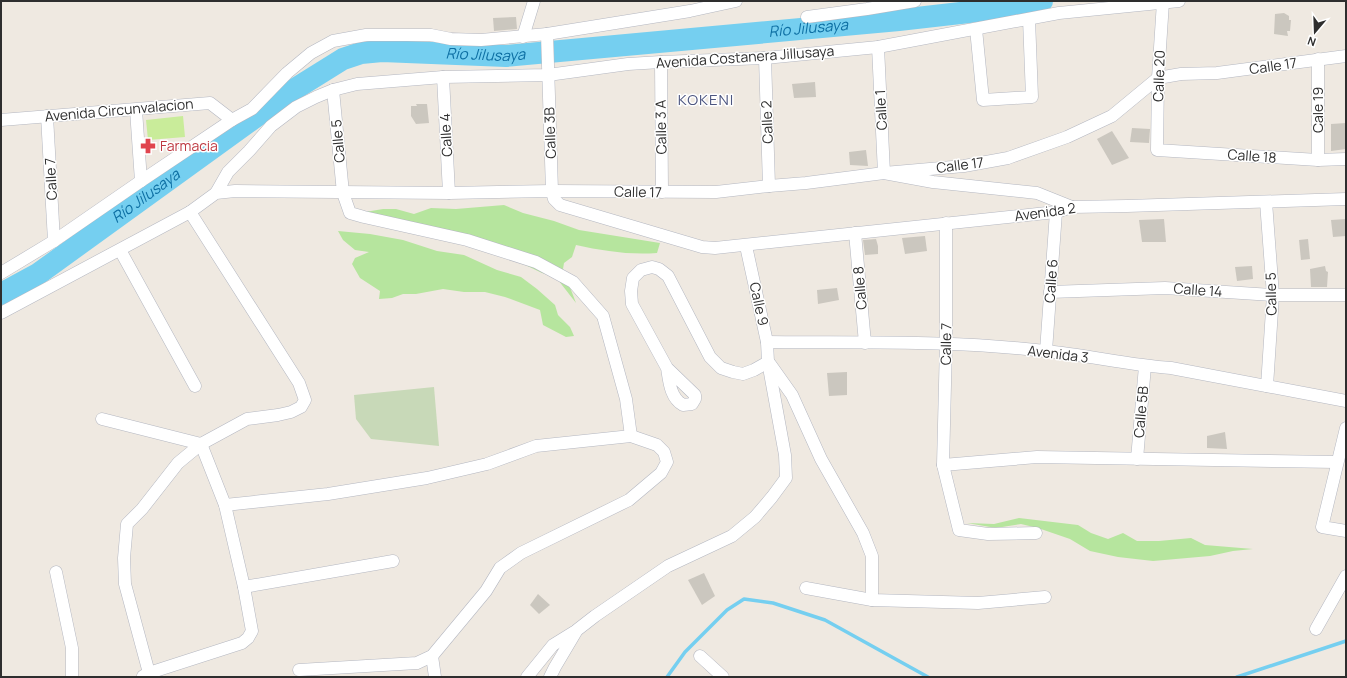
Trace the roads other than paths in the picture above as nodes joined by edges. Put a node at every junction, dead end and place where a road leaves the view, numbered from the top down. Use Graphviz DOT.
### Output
graph roads {
  1 [pos="534,1"];
  2 [pos="736,1"];
  3 [pos="915,1"];
  4 [pos="1179,1"];
  5 [pos="1162,2"];
  6 [pos="807,17"];
  7 [pos="1029,19"];
  8 [pos="976,29"];
  9 [pos="523,37"];
  10 [pos="548,40"];
  11 [pos="878,47"];
  12 [pos="1346,56"];
  13 [pos="765,58"];
  14 [pos="1318,59"];
  15 [pos="661,62"];
  16 [pos="548,69"];
  17 [pos="443,78"];
  18 [pos="1158,78"];
  19 [pos="333,90"];
  20 [pos="136,110"];
  21 [pos="48,116"];
  22 [pos="1,120"];
  23 [pos="232,120"];
  24 [pos="1157,150"];
  25 [pos="1346,159"];
  26 [pos="1318,160"];
  27 [pos="884,173"];
  28 [pos="141,180"];
  29 [pos="769,186"];
  30 [pos="552,191"];
  31 [pos="662,192"];
  32 [pos="216,193"];
  33 [pos="343,193"];
  34 [pos="449,193"];
  35 [pos="1346,199"];
  36 [pos="1266,202"];
  37 [pos="1072,207"];
  38 [pos="190,212"];
  39 [pos="1056,212"];
  40 [pos="946,223"];
  41 [pos="855,233"];
  42 [pos="54,242"];
  43 [pos="746,246"];
  44 [pos="120,250"];
  45 [pos="1,273"];
  46 [pos="1050,292"];
  47 [pos="1273,295"];
  48 [pos="1346,295"];
  49 [pos="1,313"];
  50 [pos="767,342"];
  51 [pos="864,343"];
  52 [pos="946,344"];
  53 [pos="1046,351"];
  54 [pos="768,362"];
  55 [pos="1145,366"];
  56 [pos="667,368"];
  57 [pos="195,386"];
  58 [pos="1267,386"];
  59 [pos="1346,401"];
  60 [pos="102,419"];
  61 [pos="1346,428"];
  62 [pos="631,436"];
  63 [pos="201,444"];
  64 [pos="1137,459"];
  65 [pos="1337,462"];
  66 [pos="943,465"];
  67 [pos="225,505"];
  68 [pos="1346,531"];
  69 [pos="1036,532"];
  70 [pos="393,561"];
  71 [pos="56,572"];
  72 [pos="1346,576"];
  73 [pos="244,587"];
  74 [pos="806,588"];
  75 [pos="1045,597"];
  76 [pos="872,600"];
  77 [pos="1316,629"];
  78 [pos="577,630"];
  79 [pos="432,656"];
  80 [pos="700,656"];
  81 [pos="299,670"];
  82 [pos="146,675"];
  83 [pos="72,677"];
  84 [pos="435,677"];
  85 [pos="527,677"];
  86 [pos="550,677"];
  87 [pos="723,677"];
  1 -- 9 [label="street"];
  2 -- 10 [label="street"];
  3 -- 6 [label="street"];
  4 -- 5 [label="street, Avenida Costanera Jillusaya"];
  5 -- 7 [label="street, Avenida Costanera Jillusaya"];
  5 -- 18 [label="street, Calle 20"];
  7 -- 8 [label="street, Avenida Costanera Jillusaya"];
  7 -- 8 [label="street"];
  8 -- 11 [label="street, Avenida Costanera Jillusaya"];
  9 -- 10 [label="street"];
  9 -- 23 [label="street"];
  10 -- 16 [label="street, Calle 3B"];
  11 -- 13 [label="street, Avenida Costanera Jillusaya"];
  11 -- 27 [label="street, Calle 1"];
  12 -- 14 [label="street, Calle 17"];
  13 -- 15 [label="street, Avenida Costanera Jillusaya"];
  13 -- 29 [label="street, Calle 2"];
  14 -- 18 [label="street, Calle 17"];
  14 -- 26 [label="street, Cale 19"];
  15 -- 16 [label="street, Avenida Costanera Jillusaya"];
  15 -- 31 [label="street, Calle 3 A"];
  16 -- 17 [label="street, Avenida Costanera Jillusaya"];
  16 -- 30 [label="street, Calle 3B"];
  17 -- 19 [label="street, Avenida Costanera Jillusaya"];
  17 -- 34 [label="street, Calle 4"];
  18 -- 24 [label="street, Calle 20"];
  18 -- 27 [label="street, Calle 17"];
  19 -- 32 [label="street, Avenida Costanera Jillusaya"];
  19 -- 33 [label="street, Calle 5"];
  20 -- 21 [label="street, Avenida Circunvalacion"];
  20 -- 23 [label="street, Avenida Circunvalacion"];
  20 -- 28 [label="street"];
  21 -- 22 [label="street, Avenida Circunvalacion"];
  21 -- 42 [label="street, Calle 7"];
  23 -- 28 [label="street"];
  24 -- 26 [label="street, Calle 18"];
  25 -- 26 [label="street, Calle 18"];
  27 -- 29 [label="street, Calle 17"];
  27 -- 37 [label="street"];
  28 -- 42 [label="street"];
  29 -- 31 [label="street, Calle 17"];
  30 -- 31 [label="street, Calle 17"];
  30 -- 34 [label="street, Calle 17"];
  30 -- 43 [label="street, Avenida 2"];
  32 -- 33 [label="street, Calle 17"];
  32 -- 38 [label="street"];
  33 -- 34 [label="street, Calle 17"];
  33 -- 62 [label="street, Calle 5"];
  35 -- 36 [label="street, Avenida 2"];
  36 -- 37 [label="street, Avenida 2"];
  36 -- 47 [label="street, Calle 5"];
  37 -- 39 [label="street, Avenida 2"];
  38 -- 44 [label="street"];
  38 -- 63 [label="street"];
  39 -- 40 [label="street, Avenida 2"];
  39 -- 46 [label="street, Calle 6"];
  40 -- 41 [label="street, Avenida 2"];
  40 -- 52 [label="street, Calle 7"];
  41 -- 43 [label="street, Avenida 2"];
  41 -- 51 [label="street, Calle 8"];
  42 -- 45 [label="street"];
  43 -- 50 [label="street, Calle 9"];
  44 -- 49 [label="street"];
  44 -- 57 [label="street"];
  46 -- 47 [label="street, Calle 14"];
  46 -- 53 [label="street, Calle 6"];
  47 -- 48 [label="street, Calle 14"];
  47 -- 58 [label="street, Calle 5"];
  50 -- 51 [label="street, Avenida 3"];
  50 -- 54 [label="street, Calle 9"];
  51 -- 52 [label="street, Avenida 3"];
  52 -- 53 [label="street, Avenida 3"];
  52 -- 66 [label="street, Calle 7"];
  53 -- 55 [label="street, Avenida 3"];
  54 -- 56 [label="street"];
  54 -- 76 [label="street"];
  54 -- 78 [label="street, Calle 9"];
  55 -- 58 [label="street, Avenida 3"];
  55 -- 64 [label="street, Calle 5B"];
  58 -- 59 [label="street, Avenida 3"];
  60 -- 63 [label="street"];
  61 -- 65 [label="street"];
  62 -- 67 [label="street"];
  62 -- 79 [label="street"];
  63 -- 67 [label="street"];
  63 -- 82 [label="street"];
  64 -- 65 [label="street"];
  64 -- 66 [label="street"];
  65 -- 68 [label="street"];
  66 -- 69 [label="street, Calle 7"];
  67 -- 73 [label="street"];
  70 -- 73 [label="street"];
  71 -- 83 [label="street"];
  72 -- 77 [label="street"];
  73 -- 82 [label="street"];
  74 -- 76 [label="street"];
  75 -- 76 [label="street"];
  78 -- 85 [label="street"];
  78 -- 86 [label="street"];
  79 -- 81 [label="street"];
  79 -- 84 [label="street"];
  80 -- 87 [label="street"];
}
